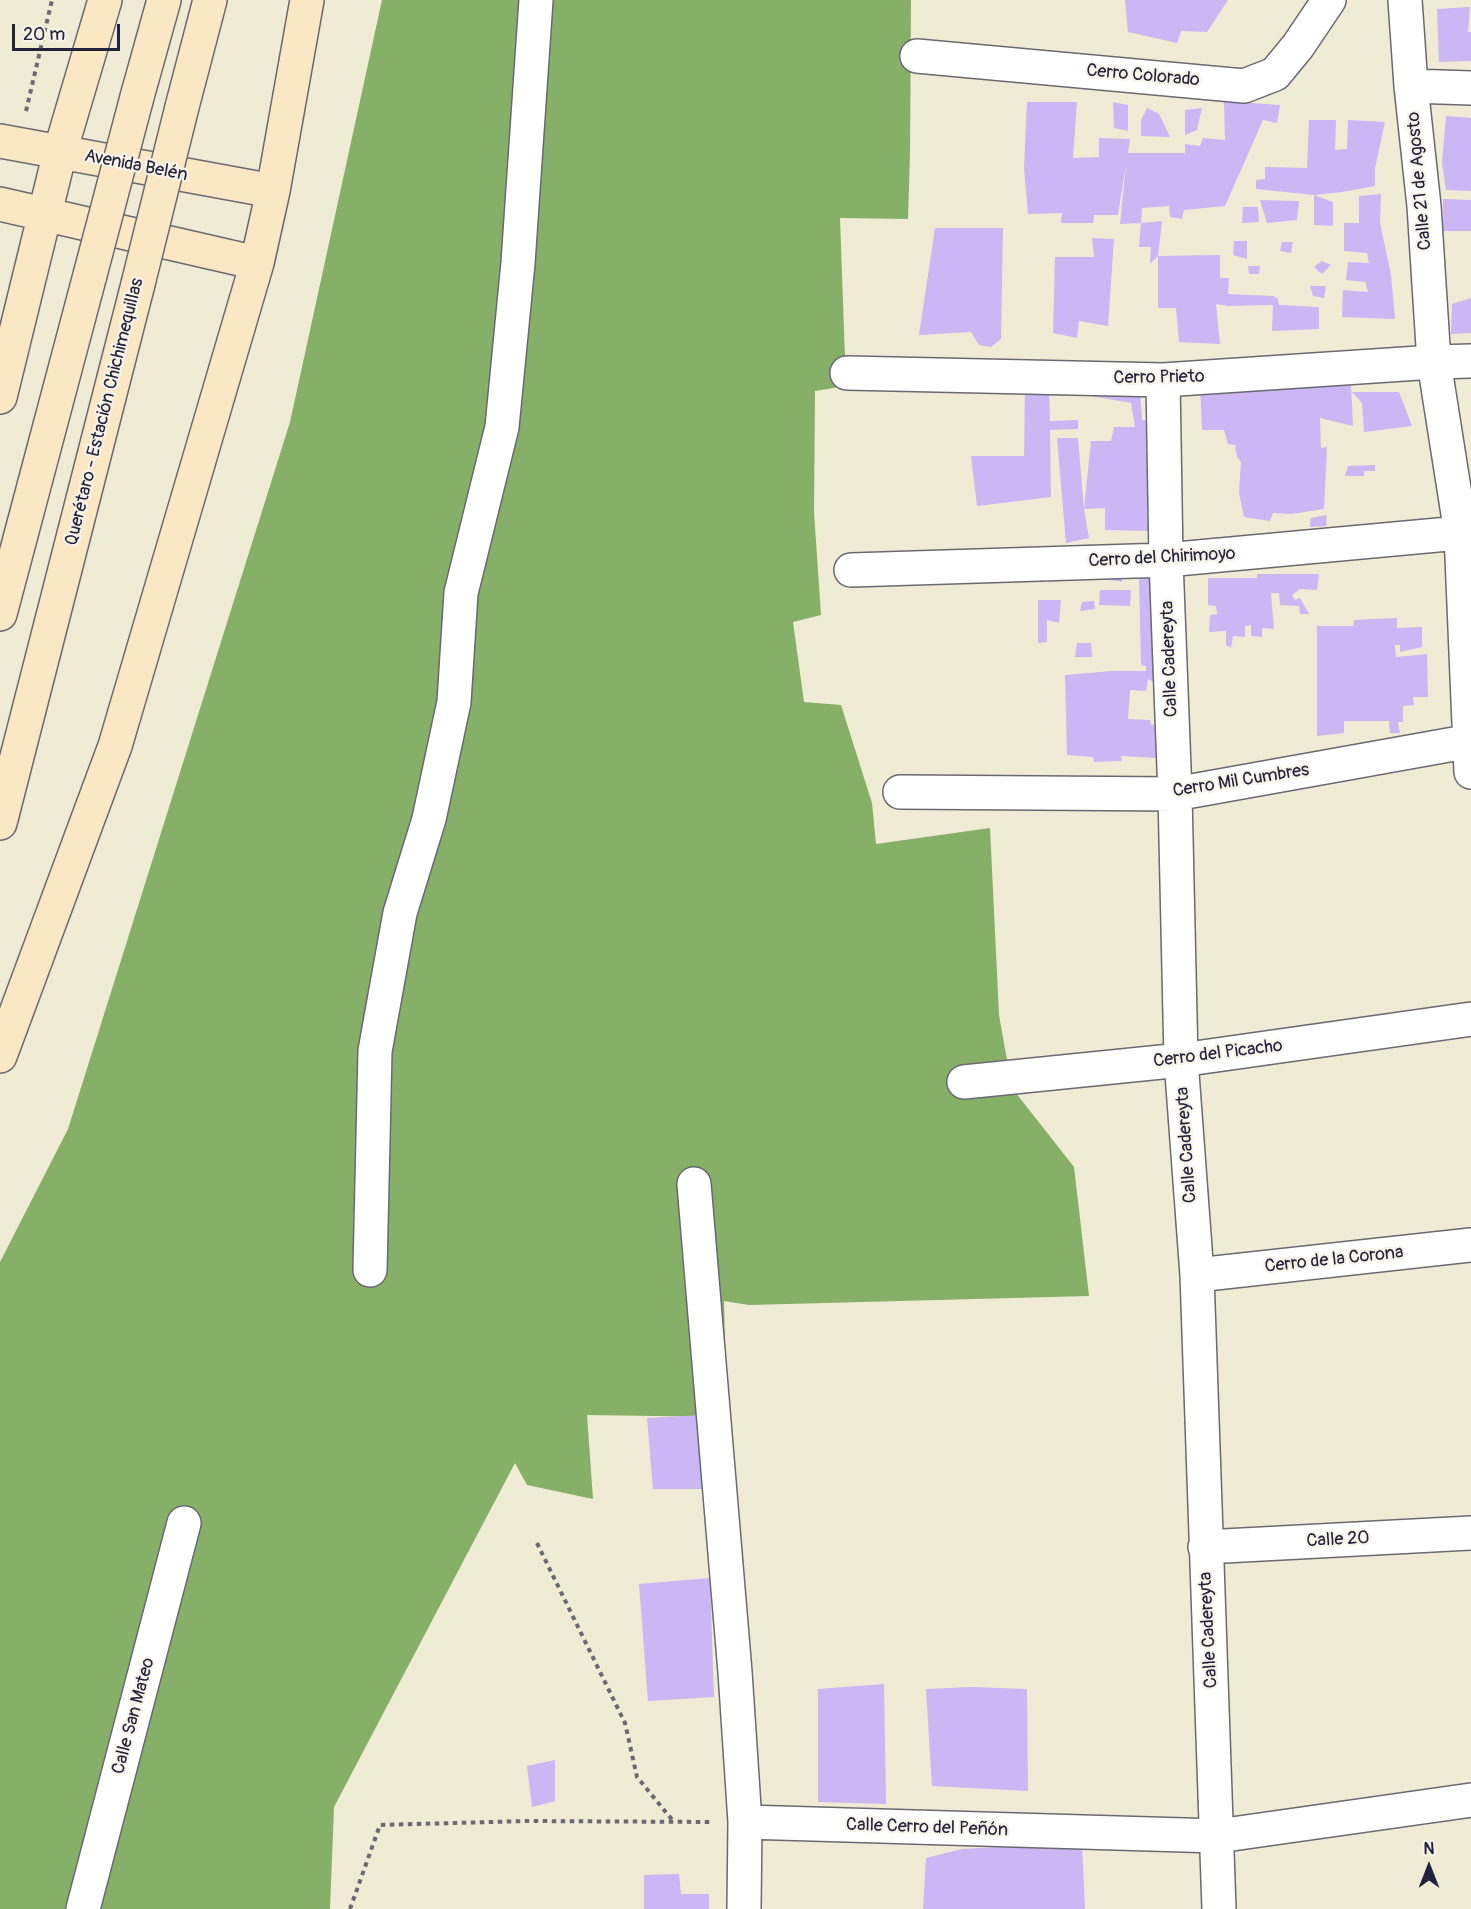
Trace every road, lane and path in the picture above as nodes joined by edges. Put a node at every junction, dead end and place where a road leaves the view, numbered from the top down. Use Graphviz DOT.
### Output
graph roads {
  1 [pos="52,0"];
  2 [pos="105,0"];
  3 [pos="164,0"];
  4 [pos="210,0"];
  5 [pos="307,0"];
  6 [pos="536,0"];
  7 [pos="1329,0"];
  8 [pos="1405,0"];
  9 [pos="916,56"];
  10 [pos="1411,86"];
  11 [pos="1471,88"];
  12 [pos="9,142"];
  13 [pos="60,152"];
  14 [pos="273,191"];
  15 [pos="0,204"];
  16 [pos="45,213"];
  17 [pos="258,263"];
  18 [pos="1471,361"];
  19 [pos="1434,362"];
  20 [pos="847,373"];
  21 [pos="1163,380"];
  22 [pos="0,397"];
  23 [pos="1466,533"];
  24 [pos="1166,560"];
  25 [pos="851,570"];
  26 [pos="0,614"];
  27 [pos="1470,751"];
  28 [pos="900,792"];
  29 [pos="1175,794"];
  30 [pos="0,823"];
  31 [pos="1471,1019"];
  32 [pos="0,1056"];
  33 [pos="1181,1060"];
  34 [pos="964,1082"];
  35 [pos="694,1184"];
  36 [pos="1471,1245"];
  37 [pos="370,1270"];
  38 [pos="1197,1275"];
  39 [pos="184,1522"];
  40 [pos="1471,1533"];
  41 [pos="537,1543"];
  42 [pos="1205,1547"];
  43 [pos="1471,1800"];
  44 [pos="675,1822"];
  45 [pos="745,1822"];
  46 [pos="1218,1836"];
  47 [pos="83,1909"];
  48 [pos="350,1909"];
  49 [pos="744,1909"];
  50 [pos="1219,1909"];
  1 -- 12 [label="path"];
  2 -- 13 [label="main road"];
  3 -- 26 [label="main road, bridge"];
  4 -- 30 [label="main road, Querétaro - Estación Chichimequillas, bridge"];
  5 -- 14 [label="main road"];
  6 -- 37 [label="street"];
  7 -- 9 [label="street, Cerro Colorado"];
  8 -- 10 [label="street, Calle 21 de Agosto"];
  10 -- 11 [label="street"];
  10 -- 19 [label="street, Calle 21 de Agosto"];
  12 -- 13 [label="main road, Avenida Belén"];
  13 -- 14 [label="main road, Avenida Belén"];
  13 -- 16 [label="main road"];
  14 -- 17 [label="main road"];
  15 -- 16 [label="main road"];
  16 -- 17 [label="main road"];
  16 -- 22 [label="main road"];
  17 -- 32 [label="main road"];
  18 -- 19 [label="street, Cerro Prieto"];
  19 -- 21 [label="street, Cerro Prieto"];
  19 -- 23 [label="street, Calle 21 de Agosto"];
  20 -- 21 [label="street, Cerro Prieto"];
  21 -- 24 [label="street, Calle Cadereyta"];
  23 -- 24 [label="street, Cerro del Chirimoyo"];
  23 -- 27 [label="street, Calle 21 de Agosto"];
  24 -- 25 [label="street, Cerro del Chirimoyo"];
  24 -- 29 [label="street, Calle Cadereyta"];
  27 -- 29 [label="street, Cerro Mil Cumbres"];
  28 -- 29 [label="street, Cerro Mil Cumbres"];
  29 -- 33 [label="street, Calle Cadereyta"];
  31 -- 33 [label="street, Cerro del Picacho"];
  33 -- 34 [label="street, Cerro del Picacho"];
  33 -- 38 [label="street, Calle Cadereyta"];
  35 -- 45 [label="street"];
  36 -- 38 [label="street, Cerro de la Corona"];
  38 -- 42 [label="street, Calle Cadereyta"];
  39 -- 47 [label="street, Calle San Mateo"];
  40 -- 42 [label="street, Calle 20"];
  41 -- 44 [label="path"];
  42 -- 46 [label="street, Calle Cadereyta"];
  43 -- 46 [label="street, Calle Cerro del Peñón"];
  44 -- 45 [label="path"];
  44 -- 48 [label="path"];
  45 -- 46 [label="street, Calle Cerro del Peñón"];
  45 -- 49 [label="street"];
  46 -- 50 [label="street, Calle Cadereyta"];
}
